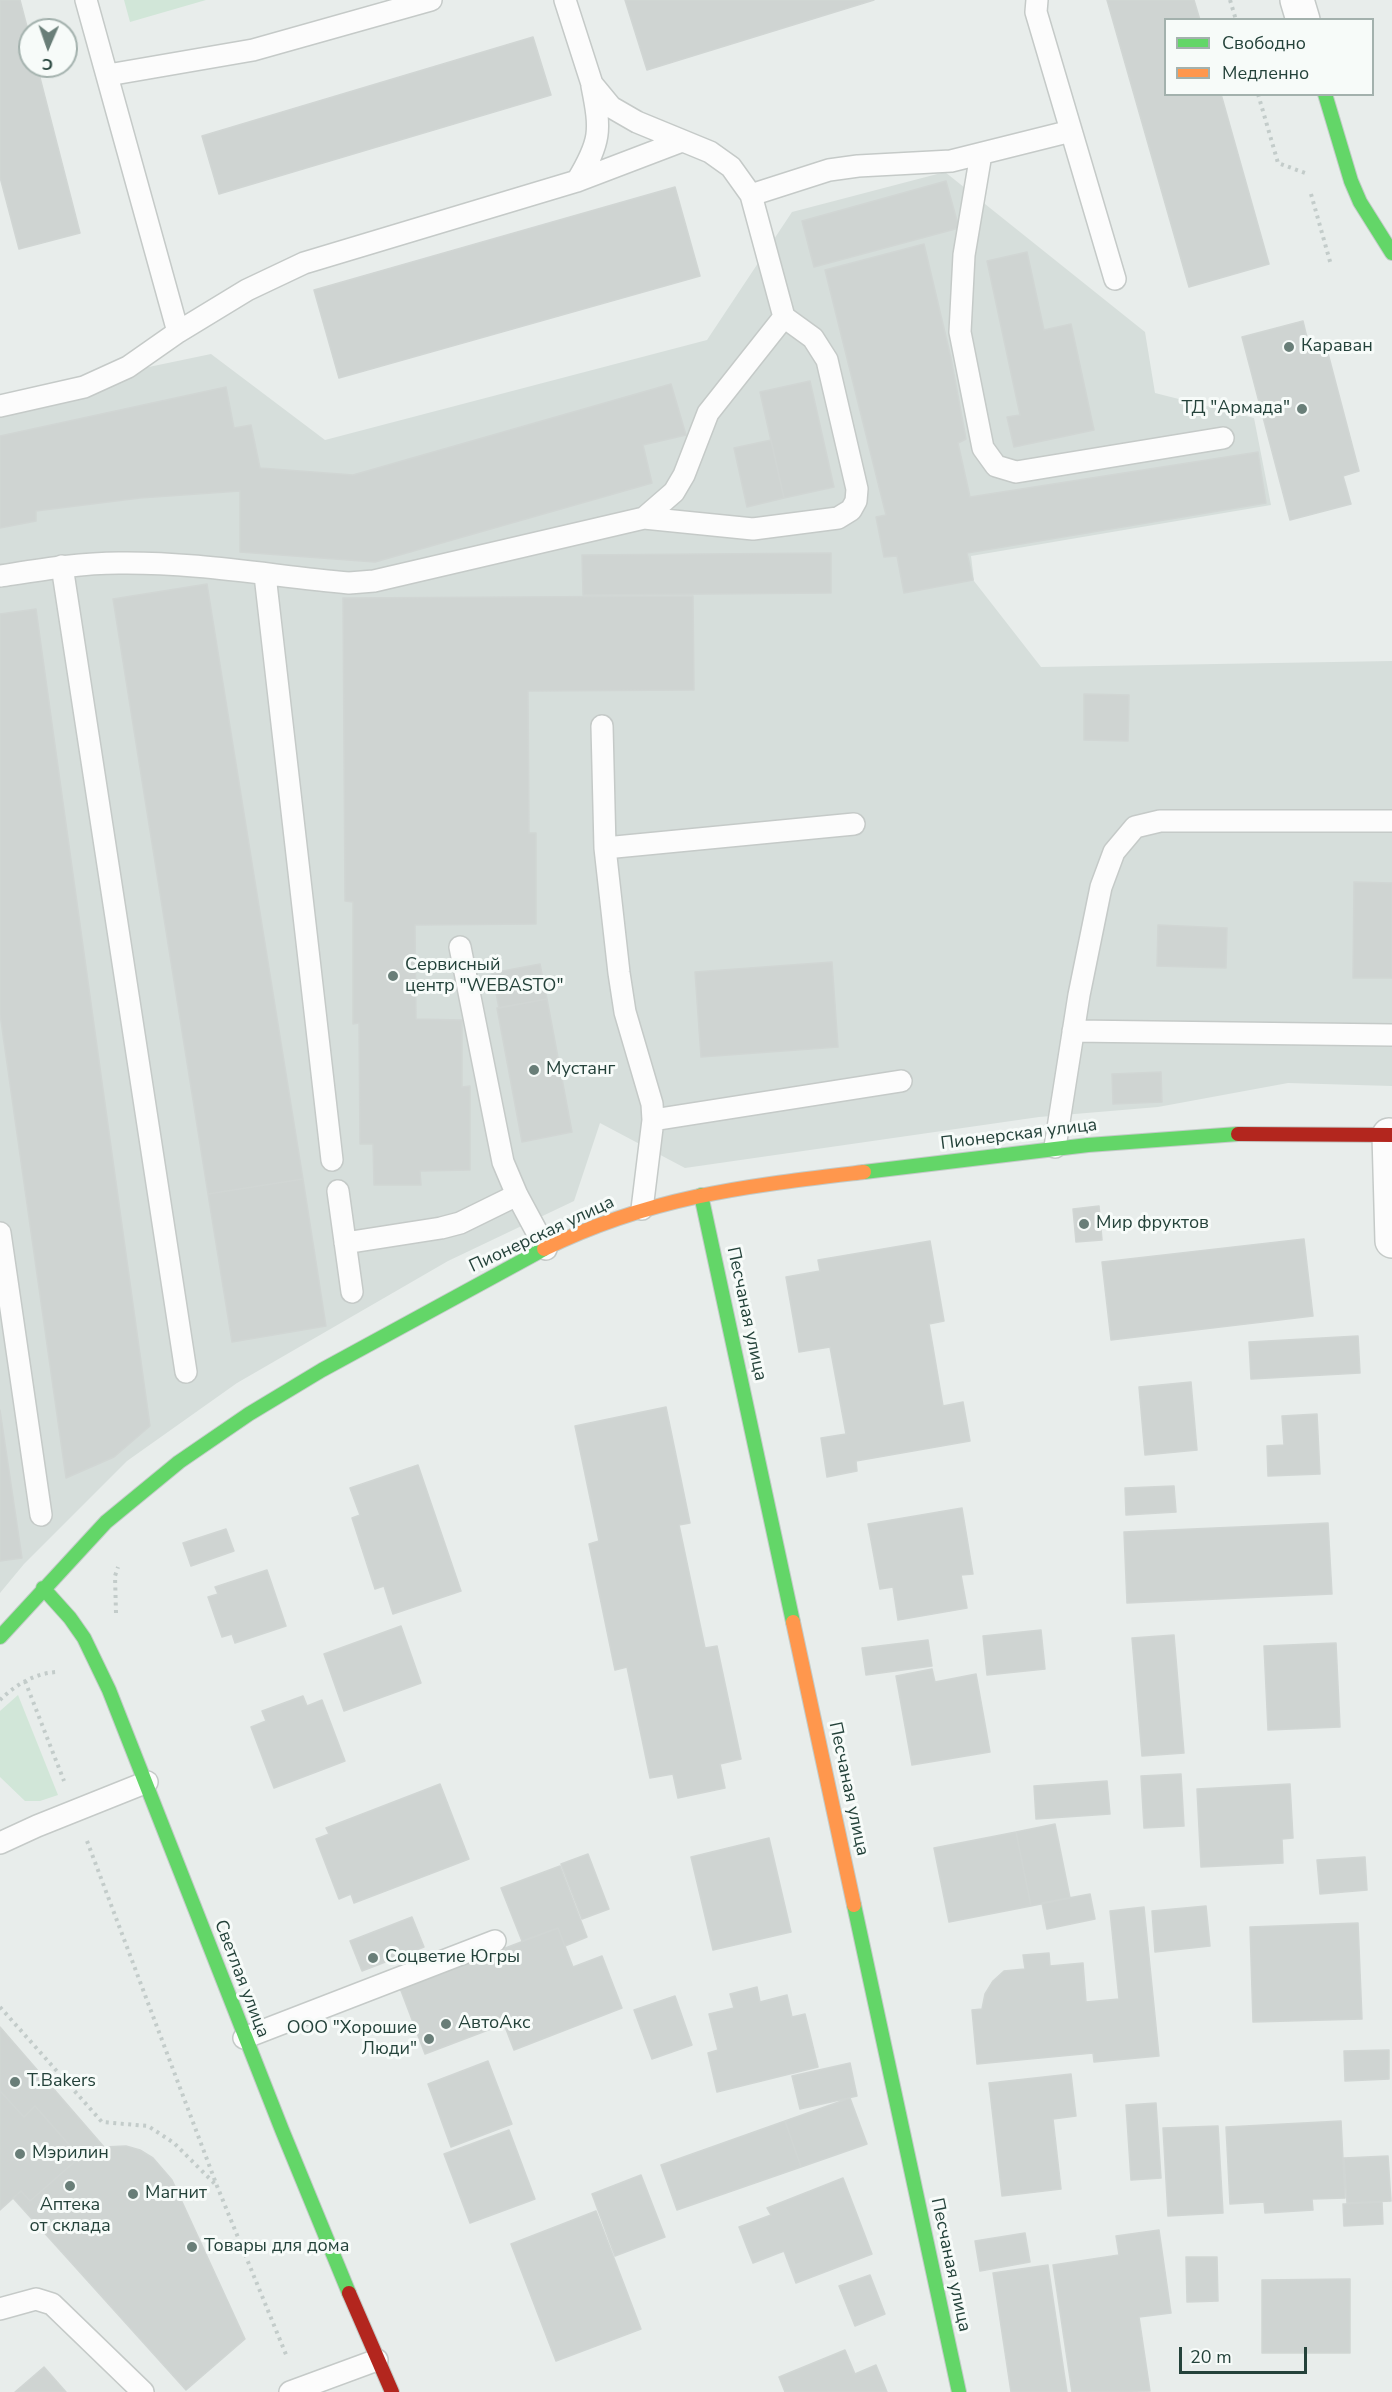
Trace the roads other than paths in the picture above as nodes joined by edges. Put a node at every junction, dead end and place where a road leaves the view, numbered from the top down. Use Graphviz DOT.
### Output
graph roads {
  1 [pos="87,0"];
  2 [pos="431,0"];
  3 [pos="565,0"];
  4 [pos="1036,0"];
  5 [pos="1297,0"];
  6 [pos="1302,18"];
  7 [pos="108,75"];
  8 [pos="592,84"];
  9 [pos="1326,96"];
  10 [pos="1071,131"];
  11 [pos="682,141"];
  12 [pos="981,154"];
  13 [pos="578,181"];
  14 [pos="751,195"];
  15 [pos="1392,253"];
  16 [pos="1115,279"];
  17 [pos="784,317"];
  18 [pos="178,332"];
  19 [pos="0,406"];
  20 [pos="1223,438"];
  21 [pos="644,518"];
  22 [pos="62,566"];
  23 [pos="265,575"];
  24 [pos="0,576"];
  25 [pos="602,726"];
  26 [pos="1392,820"];
  27 [pos="854,824"];
  28 [pos="605,848"];
  29 [pos="460,947"];
  30 [pos="1072,1031"];
  31 [pos="1392,1035"];
  32 [pos="901,1081"];
  33 [pos="653,1120"];
  34 [pos="1390,1135"];
  35 [pos="1055,1147"];
  36 [pos="332,1160"];
  37 [pos="338,1191"];
  38 [pos="701,1195"];
  39 [pos="517,1196"];
  40 [pos="642,1209"];
  41 [pos="0,1233"];
  42 [pos="1392,1241"];
  43 [pos="345,1243"];
  44 [pos="546,1249"];
  45 [pos="352,1292"];
  46 [pos="186,1372"];
  47 [pos="41,1515"];
  48 [pos="43,1588"];
  49 [pos="0,1637"];
  50 [pos="147,1782"];
  51 [pos="0,1844"];
  52 [pos="495,1941"];
  53 [pos="244,2038"];
  54 [pos="0,2309"];
  55 [pos="378,2360"];
  56 [pos="298,2389"];
  57 [pos="143,2392"];
  58 [pos="392,2392"];
  59 [pos="958,2392"];
  1 -- 7 [label="lane"];
  2 -- 7 [label="lane"];
  3 -- 8 [label="lane"];
  4 -- 10 [label="lane"];
  5 -- 6 [label="street"];
  7 -- 18 [label="lane"];
  8 -- 11 [label="lane"];
  8 -- 13 [label="lane"];
  9 -- 15 [label="street"];
  10 -- 12 [label="lane"];
  10 -- 16 [label="lane"];
  11 -- 13 [label="lane"];
  11 -- 14 [label="lane"];
  12 -- 14 [label="lane"];
  12 -- 20 [label="lane"];
  13 -- 18 [label="lane"];
  14 -- 17 [label="lane"];
  17 -- 21 [label="lane"];
  17 -- 21 [label="lane"];
  18 -- 19 [label="lane"];
  21 -- 23 [label="lane"];
  22 -- 23 [label="lane"];
  22 -- 24 [label="lane"];
  22 -- 46 [label="lane"];
  23 -- 36 [label="lane"];
  25 -- 28 [label="lane"];
  26 -- 30 [label="lane"];
  27 -- 28 [label="lane"];
  28 -- 33 [label="lane"];
  29 -- 39 [label="lane"];
  30 -- 31 [label="lane"];
  30 -- 35 [label="lane"];
  32 -- 33 [label="lane"];
  33 -- 40 [label="lane"];
  34 -- 35 [label="street, Пионерская улица"];
  34 -- 42 [label="street"];
  35 -- 38 [label="street, Пионерская улица"];
  37 -- 43 [label="lane"];
  38 -- 40 [label="street, Пионерская улица"];
  38 -- 59 [label="street, Песчаная улица"];
  39 -- 43 [label="lane"];
  39 -- 44 [label="lane"];
  40 -- 44 [label="street, Пионерская улица"];
  41 -- 47 [label="lane"];
  43 -- 45 [label="lane"];
  44 -- 48 [label="street, Пионерская улица"];
  48 -- 49 [label="street, Пионерская улица"];
  48 -- 50 [label="street, Светлая улица"];
  50 -- 51 [label="lane"];
  50 -- 53 [label="street, Светлая улица"];
  52 -- 53 [label="lane"];
  53 -- 55 [label="street, Светлая улица"];
  54 -- 57 [label="lane"];
  55 -- 56 [label="lane"];
  55 -- 58 [label="street, Светлая улица"];
}
